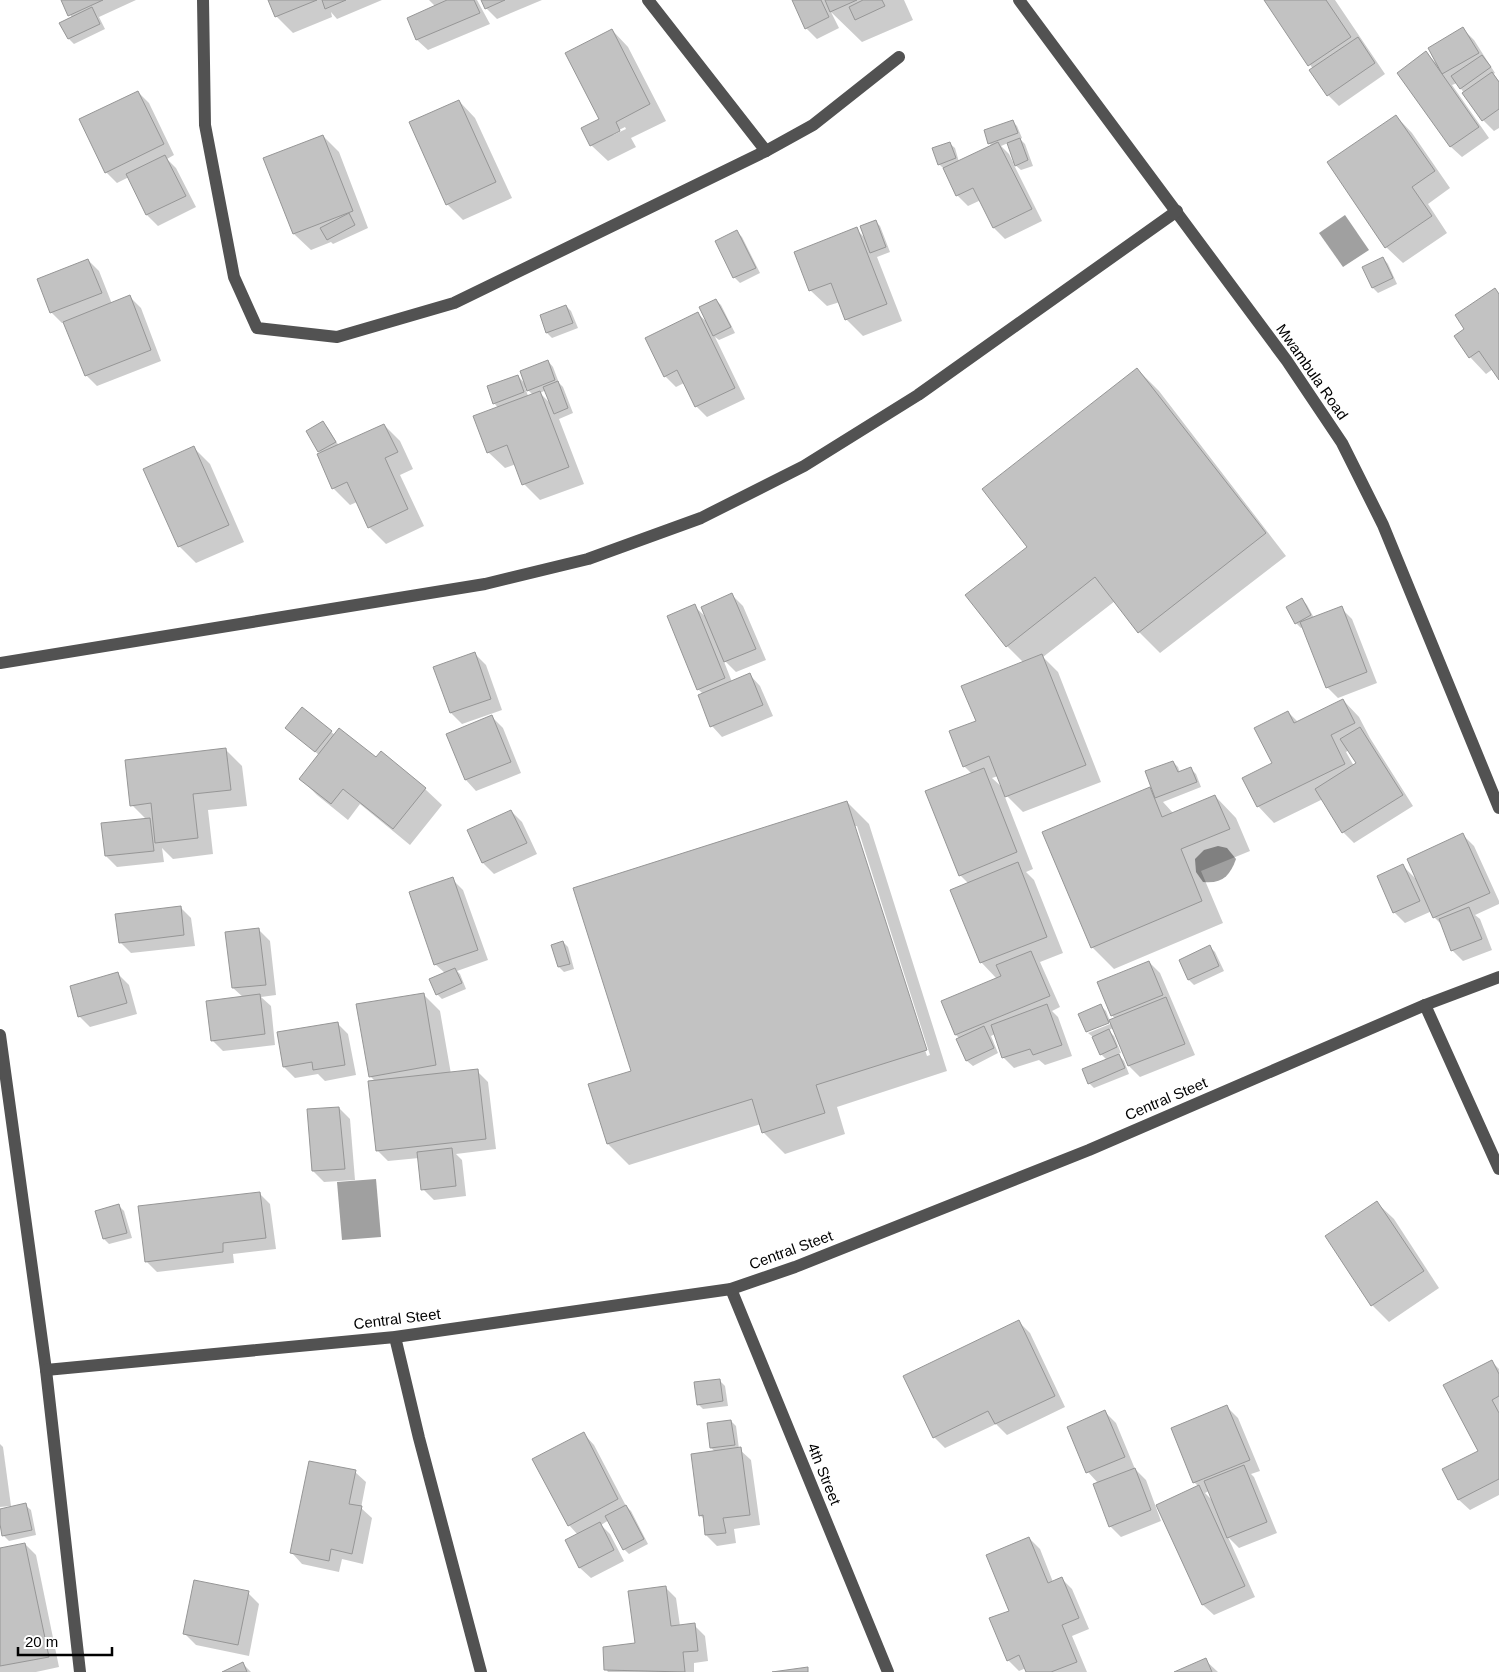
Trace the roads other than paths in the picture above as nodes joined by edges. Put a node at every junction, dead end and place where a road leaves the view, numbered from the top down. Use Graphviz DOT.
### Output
graph roads {
  1 [pos="203,0"];
  2 [pos="648,0"];
  3 [pos="1019,0"];
  4 [pos="899,57"];
  5 [pos="766,151"];
  6 [pos="1177,211"];
  7 [pos="0,663"];
  8 [pos="1499,808"];
  9 [pos="1499,977"];
  10 [pos="1425,1005"];
  11 [pos="0,1035"];
  12 [pos="2,1074"];
  13 [pos="1499,1170"];
  14 [pos="731,1289"];
  15 [pos="395,1337"];
  16 [pos="46,1370"];
  17 [pos="80,1672"];
  18 [pos="480,1672"];
  19 [pos="888,1672"];
  1 -- 5 [label="street"];
  2 -- 5 [label="street"];
  3 -- 6 [label="street, Mwambula Road"];
  4 -- 5 [label="street"];
  6 -- 7 [label="street"];
  6 -- 8 [label="street, Mwambula Road"];
  9 -- 10 [label="street, Central Steet"];
  10 -- 13 [label="street"];
  10 -- 14 [label="street, Central Steet"];
  11 -- 12 [label="street"];
  12 -- 16 [label="street"];
  14 -- 15 [label="street, Central Steet"];
  14 -- 19 [label="street, 4th Street"];
  15 -- 16 [label="street, Central Steet"];
  15 -- 18 [label="street"];
  16 -- 17 [label="street"];
}
